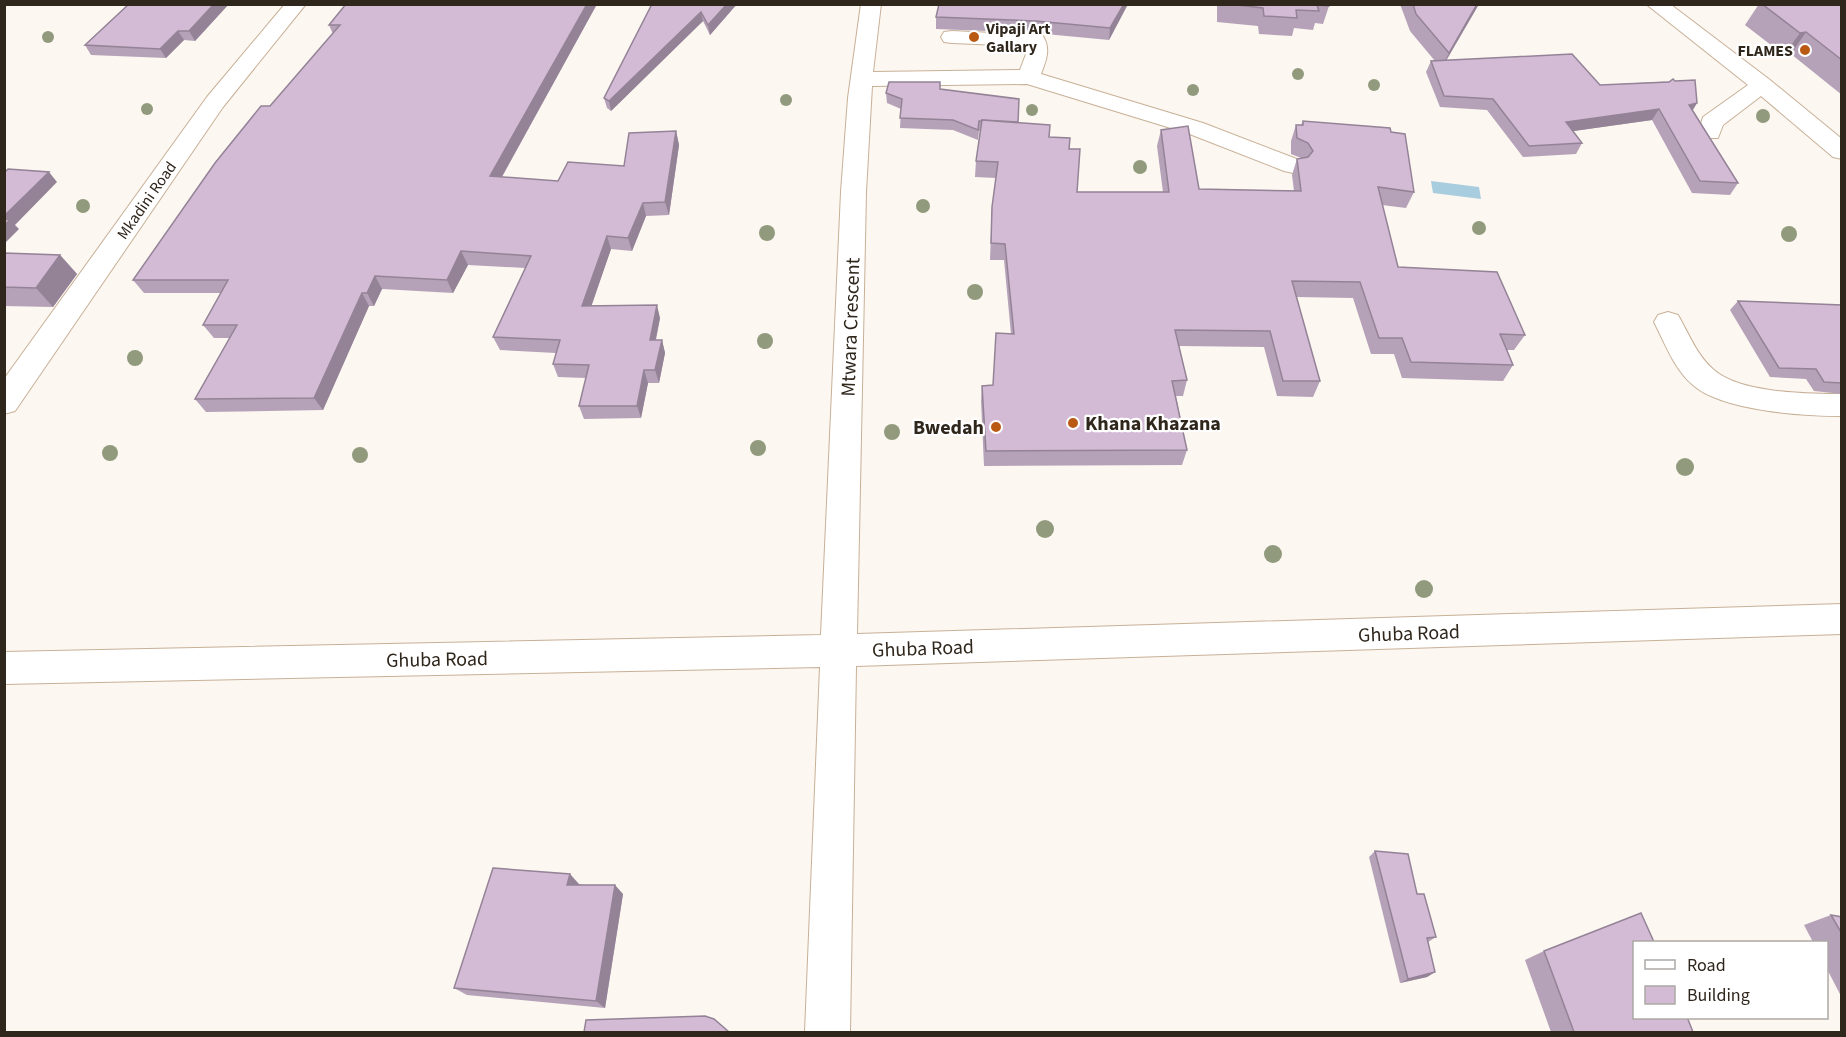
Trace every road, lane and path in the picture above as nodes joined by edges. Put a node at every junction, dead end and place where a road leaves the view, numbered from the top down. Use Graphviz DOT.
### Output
graph roads {
  1 [pos="296,4"];
  2 [pos="871,4"];
  3 [pos="1656,4"];
  4 [pos="952,37"];
  5 [pos="1029,77"];
  6 [pos="861,79"];
  7 [pos="1762,86"];
  8 [pos="1710,133"];
  9 [pos="1842,152"];
  10 [pos="1293,166"];
  11 [pos="1668,322"];
  12 [pos="4,403"];
  13 [pos="1842,405"];
  14 [pos="1842,619"];
  15 [pos="838,651"];
  16 [pos="4,668"];
  17 [pos="828,1032"];
  1 -- 12 [label="street, Mkadini Road"];
  2 -- 6 [label="street, Mtwara Crescent"];
  3 -- 7 [label="street"];
  4 -- 5 [label="street"];
  5 -- 6 [label="street"];
  5 -- 10 [label="street"];
  6 -- 15 [label="street, Mtwara Crescent"];
  7 -- 8 [label="street"];
  7 -- 9 [label="street"];
  11 -- 13 [label="street"];
  14 -- 15 [label="street, Ghuba Road"];
  15 -- 16 [label="street, Ghuba Road"];
  15 -- 17 [label="street, Mtwara Crescent"];
}
